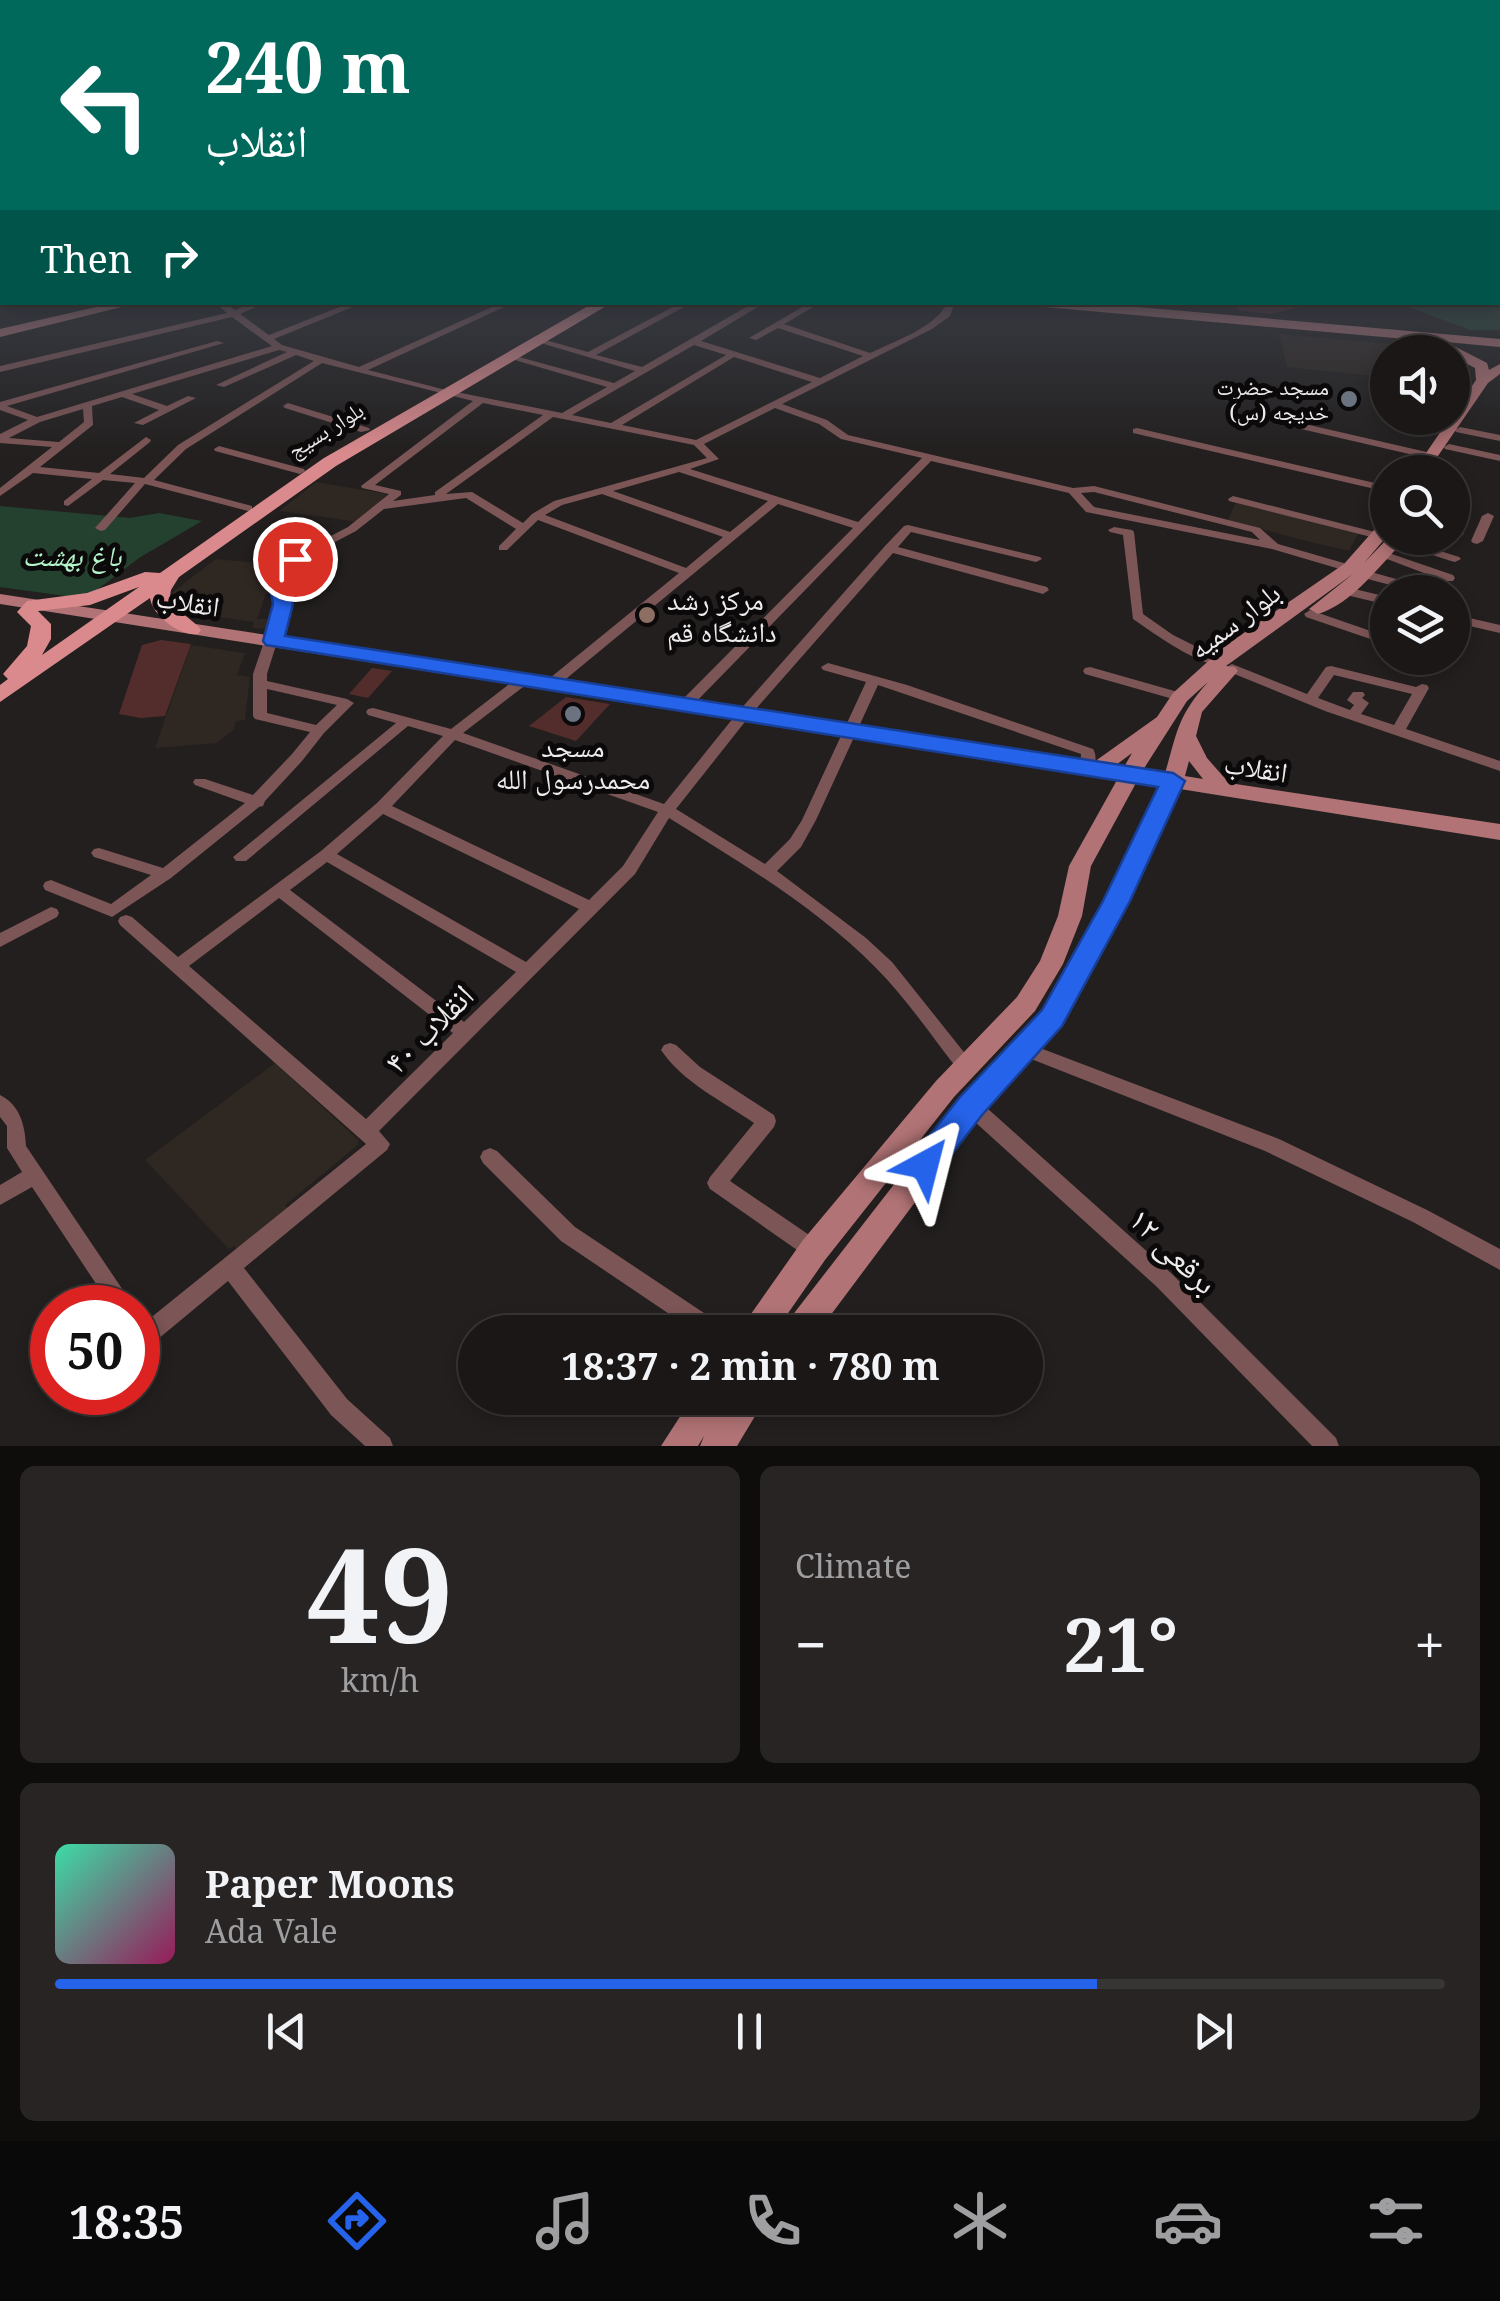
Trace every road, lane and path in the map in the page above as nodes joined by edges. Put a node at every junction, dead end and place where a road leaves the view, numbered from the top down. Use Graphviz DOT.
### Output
graph roads {
  1 [pos="55,320"];
  2 [pos="205,320"];
  3 [pos="242,320"];
  4 [pos="315,320"];
  5 [pos="470,320"];
  6 [pos="562,320"];
  7 [pos="573,320"];
  8 [pos="654,320"];
  9 [pos="729,320"];
  10 [pos="786,320"];
  11 [pos="938,320"];
  12 [pos="1242,320"];
  13 [pos="1275,320"];
  14 [pos="778,325"];
  15 [pos="0,333"];
  16 [pos="1406,335"];
  17 [pos="753,338"];
  18 [pos="268,339"];
  19 [pos="538,340"];
  20 [pos="1470,340"];
  21 [pos="690,342"];
  22 [pos="1500,342"];
  23 [pos="220,343"];
  24 [pos="279,347"];
  25 [pos="295,352"];
  26 [pos="732,354"];
  27 [pos="589,355"];
  28 [pos="511,356"];
  29 [pos="871,356"];
  30 [pos="1470,357"];
  31 [pos="322,360"];
  32 [pos="0,368"];
  33 [pos="1500,368"];
  34 [pos="361,370"];
  35 [pos="641,370"];
  36 [pos="120,371"];
  37 [pos="1483,380"];
  38 [pos="820,381"];
  39 [pos="1500,382"];
  40 [pos="221,385"];
  41 [pos="613,386"];
  42 [pos="144,388"];
  43 [pos="440,392"];
  44 [pos="123,394"];
  45 [pos="191,398"];
  46 [pos="481,400"];
  47 [pos="773,404"];
  48 [pos="87,405"];
  49 [pos="0,406"];
  50 [pos="288,406"];
  51 [pos="167,409"];
  52 [pos="558,415"];
  53 [pos="1470,416"];
  54 [pos="38,420"];
  55 [pos="140,423"];
  56 [pos="613,426"];
  57 [pos="1305,427"];
  58 [pos="365,430"];
  59 [pos="1137,430"];
  60 [pos="1470,432"];
  61 [pos="1457,435"];
  62 [pos="1500,438"];
  63 [pos="0,439"];
  64 [pos="146,440"];
  65 [pos="697,443"];
  66 [pos="59,445"];
  67 [pos="1449,448"];
  68 [pos="219,449"];
  69 [pos="1427,455"];
  70 [pos="1432,455"];
  71 [pos="1445,455"];
  72 [pos="1500,458"];
  73 [pos="928,459"];
  74 [pos="680,468"];
  75 [pos="29,469"];
  76 [pos="300,471"];
  77 [pos="98,476"];
  78 [pos="145,481"];
  79 [pos="1370,484"];
  80 [pos="366,486"];
  81 [pos="600,490"];
  82 [pos="1073,491"];
  83 [pos="0,493"];
  84 [pos="434,497"];
  85 [pos="1232,499"];
  86 [pos="776,500"];
  87 [pos="68,503"];
  88 [pos="382,506"];
  89 [pos="248,508"];
  90 [pos="662,512"];
  91 [pos="536,516"];
  92 [pos="1488,516"];
  93 [pos="862,527"];
  94 [pos="102,528"];
  95 [pos="523,528"];
  96 [pos="1114,530"];
  97 [pos="1370,533"];
  98 [pos="730,536"];
  99 [pos="1477,542"];
  100 [pos="1274,546"];
  101 [pos="503,548"];
  102 [pos="889,548"];
  103 [pos="1013,554"];
  104 [pos="1373,555"];
  105 [pos="1409,555"];
  106 [pos="1442,555"];
  107 [pos="1036,559"];
  108 [pos="1455,559"];
  109 [pos="1357,571"];
  110 [pos="687,572"];
  111 [pos="162,575"];
  112 [pos="1370,575"];
  113 [pos="1433,575"];
  114 [pos="997,578"];
  115 [pos="1043,590"];
  116 [pos="1346,591"];
  117 [pos="1370,597"];
  118 [pos="0,599"];
  119 [pos="0,608"];
  120 [pos="30,608"];
  121 [pos="1310,614"];
  122 [pos="98,618"];
  123 [pos="1470,622"];
  124 [pos="191,630"];
  125 [pos="1500,630"];
  126 [pos="1370,635"];
  127 [pos="274,641"];
  128 [pos="1225,666"];
  129 [pos="828,667"];
  130 [pos="1090,671"];
  131 [pos="7,678"];
  132 [pos="874,679"];
  133 [pos="522,681"];
  134 [pos="260,684"];
  135 [pos="550,685"];
  136 [pos="0,695"];
  137 [pos="1358,695"];
  138 [pos="1310,700"];
  139 [pos="685,706"];
  140 [pos="1174,706"];
  141 [pos="373,712"];
  142 [pos="743,714"];
  143 [pos="1353,716"];
  144 [pos="406,721"];
  145 [pos="319,730"];
  146 [pos="1398,731"];
  147 [pos="852,732"];
  148 [pos="453,734"];
  149 [pos="1149,747"];
  150 [pos="1178,756"];
  151 [pos="1500,766"];
  152 [pos="1093,768"];
  153 [pos="1131,774"];
  154 [pos="200,782"];
  155 [pos="1223,789"];
  156 [pos="258,802"];
  157 [pos="382,806"];
  158 [pos="667,810"];
  159 [pos="1500,832"];
  160 [pos="99,853"];
  161 [pos="326,855"];
  162 [pos="241,857"];
  163 [pos="766,872"];
  164 [pos="166,874"];
  165 [pos="51,886"];
  166 [pos="279,890"];
  167 [pos="591,908"];
  168 [pos="51,912"];
  169 [pos="119,916"];
  170 [pos="0,941"];
  171 [pos="180,964"];
  172 [pos="528,971"];
  173 [pos="466,1033"];
  174 [pos="670,1050"];
  175 [pos="1026,1050"];
  176 [pos="965,1066"];
  177 [pos="945,1089"];
  178 [pos="0,1103"];
  179 [pos="971,1106"];
  180 [pos="366,1131"];
  181 [pos="490,1157"];
  182 [pos="34,1175"];
  183 [pos="0,1196"];
  184 [pos="814,1250"];
  185 [pos="1500,1260"];
  186 [pos="230,1267"];
  187 [pos="109,1285"];
  188 [pos="689,1315"];
  189 [pos="769,1315"];
  190 [pos="812,1315"];
  191 [pos="160,1319"];
  192 [pos="699,1415"];
  193 [pos="739,1415"];
  194 [pos="382,1446"];
  195 [pos="678,1446"];
  196 [pos="718,1446"];
  197 [pos="1328,1446"];
  1 -- 15 [label="main road"];
  2 -- 32 [label="street"];
  3 -- 18 [label="street"];
  4 -- 18 [label="street"];
  5 -- 34 [label="street"];
  6 -- 43 [label="main road, بلوار بسیج"];
  7 -- 19 [label="main road, بلوار بسیج"];
  8 -- 27 [label="street"];
  9 -- 21 [label="street"];
  10 -- 14 [label="street"];
  11 -- 29 [label="street"];
  12 -- 16 [label="main road"];
  13 -- 22 [label="main road"];
  14 -- 17 [label="street"];
  14 -- 29 [label="street"];
  18 -- 24 [label="street"];
  19 -- 27 [label="street"];
  19 -- 28 [label="main road, بلوار بسیج"];
  20 -- 22 [label="main road"];
  21 -- 26 [label="street"];
  21 -- 35 [label="street"];
  23 -- 36 [label="street"];
  24 -- 25 [label="street"];
  24 -- 42 [label="street"];
  25 -- 31 [label="street"];
  25 -- 40 [label="street"];
  26 -- 38 [label="street"];
  26 -- 56 [label="street"];
  27 -- 35 [label="street"];
  28 -- 41 [label="street"];
  28 -- 43 [label="main road, بلوار بسیج"];
  29 -- 38 [label="street"];
  30 -- 37 [label="main road"];
  31 -- 34 [label="street"];
  31 -- 78 [label="street"];
  33 -- 37 [label="main road"];
  34 -- 43 [label="street"];
  35 -- 41 [label="street"];
  36 -- 42 [label="street"];
  36 -- 49 [label="street"];
  37 -- 70 [label="main road"];
  38 -- 47 [label="street"];
  39 -- 53 [label="main road"];
  41 -- 52 [label="street"];
  42 -- 44 [label="street"];
  43 -- 46 [label="street"];
  43 -- 58 [label="main road, بلوار بسیج"];
  43 -- 111 [label="main road, بلوار بسیج"];
  44 -- 48 [label="street"];
  44 -- 51 [label="street"];
  45 -- 51 [label="street"];
  46 -- 52 [label="street"];
  46 -- 80 [label="street"];
  47 -- 65 [label="street"];
  47 -- 73 [label="street"];
  48 -- 54 [label="street"];
  48 -- 66 [label="street"];
  49 -- 54 [label="street"];
  50 -- 58 [label="street"];
  51 -- 55 [label="street"];
  52 -- 56 [label="street"];
  52 -- 84 [label="street"];
  54 -- 63 [label="street"];
  56 -- 65 [label="street"];
  57 -- 69 [label="street"];
  58 -- 76 [label="main road, بلوار بسیج"];
  59 -- 79 [label="street"];
  60 -- 62 [label="street"];
  61 -- 67 [label="main road"];
  63 -- 66 [label="street"];
  64 -- 77 [label="street"];
  65 -- 74 [label="street"];
  66 -- 75 [label="street"];
  67 -- 71 [label="main road"];
  67 -- 72 [label="street"];
  68 -- 76 [label="street"];
  73 -- 82 [label="street"];
  73 -- 93 [label="street"];
  74 -- 81 [label="street"];
  74 -- 86 [label="street"];
  75 -- 77 [label="street"];
  75 -- 83 [label="street"];
  76 -- 89 [label="main road, بلوار بسیج"];
  77 -- 78 [label="street"];
  77 -- 87 [label="street"];
  78 -- 89 [label="street"];
  78 -- 94 [label="street"];
  80 -- 88 [label="street"];
  81 -- 90 [label="street"];
  81 -- 91 [label="street"];
  82 -- 100 [label="street"];
  82 -- 100 [label="street"];
  84 -- 88 [label="street"];
  84 -- 95 [label="street"];
  85 -- 97 [label="street"];
  86 -- 93 [label="street"];
  86 -- 98 [label="street"];
  88 -- 127 [label="street"];
  89 -- 111 [label="main road, بلوار بسیج"];
  90 -- 98 [label="street"];
  91 -- 95 [label="street"];
  91 -- 110 [label="street"];
  92 -- 99 [label="street"];
  93 -- 139 [label="street"];
  95 -- 101 [label="street"];
  96 -- 128 [label="street"];
  98 -- 110 [label="street"];
  100 -- 109 [label="street"];
  102 -- 103 [label="street, انقلاب ۴۰"];
  102 -- 114 [label="street"];
  102 -- 142 [label="street, انقلاب ۴۰"];
  103 -- 107 [label="street"];
  103 -- 114 [label="street"];
  104 -- 109 [label="main road, بلوار سمیه"];
  105 -- 113 [label="street"];
  106 -- 108 [label="street"];
  109 -- 112 [label="street"];
  109 -- 116 [label="main road, بلوار سمیه"];
  109 -- 128 [label="main road, بلوار سمیه"];
  110 -- 135 [label="street"];
  111 -- 120 [label="main road"];
  111 -- 122 [label="main road, بلوار بسیج"];
  111 -- 124 [label="main road"];
  114 -- 115 [label="street"];
  116 -- 117 [label="street"];
  116 -- 121 [label="main road, بلوار سمیه"];
  118 -- 120 [label="main road"];
  119 -- 120 [label="main road"];
  120 -- 122 [label="main road, انقلاب"];
  120 -- 131 [label="main road"];
  121 -- 126 [label="street"];
  121 -- 128 [label="main road, بلوار سمیه"];
  122 -- 124 [label="main road, انقلاب"];
  122 -- 131 [label="main road"];
  122 -- 136 [label="main road"];
  123 -- 125 [label="street"];
  124 -- 127 [label="main road, انقلاب"];
  127 -- 133 [label="main road, انقلاب"];
  127 -- 134 [label="street"];
  128 -- 138 [label="street"];
  128 -- 140 [label="main road, بلوار سمیه"];
  128 -- 150 [label="main road, بلوار سمیه"];
  129 -- 132 [label="street"];
  130 -- 140 [label="street"];
  132 -- 147 [label="street"];
  132 -- 152 [label="street"];
  133 -- 135 [label="main road, انقلاب"];
  133 -- 148 [label="street"];
  134 -- 145 [label="street"];
  134 -- 145 [label="street"];
  135 -- 139 [label="main road, انقلاب"];
  137 -- 143 [label="street"];
  138 -- 143 [label="street"];
  138 -- 146 [label="street"];
  139 -- 142 [label="main road, انقلاب"];
  140 -- 149 [label="main road, بلوار سمیه"];
  140 -- 152 [label="main road"];
  141 -- 144 [label="street"];
  142 -- 147 [label="main road, انقلاب"];
  142 -- 158 [label="street, انقلاب ۴۰"];
  143 -- 146 [label="street"];
  144 -- 148 [label="street"];
  144 -- 162 [label="street"];
  145 -- 156 [label="street"];
  146 -- 151 [label="street"];
  147 -- 152 [label="main road, انقلاب"];
  147 -- 163 [label="street"];
  148 -- 157 [label="street"];
  148 -- 158 [label="street"];
  149 -- 150 [label="main road"];
  149 -- 153 [label="main road, بلوار سمیه"];
  150 -- 153 [label="main road, انقلاب"];
  150 -- 155 [label="main road, انقلاب"];
  150 -- 155 [label="main road"];
  150 -- 175 [label="main road, بلوار سمیه"];
  152 -- 153 [label="main road, انقلاب"];
  153 -- 176 [label="main road, بلوار سمیه"];
  154 -- 156 [label="street"];
  155 -- 159 [label="main road, انقلاب"];
  156 -- 164 [label="street"];
  157 -- 161 [label="street"];
  157 -- 167 [label="street"];
  158 -- 163 [label="street"];
  158 -- 167 [label="street, انقلاب ۴۰"];
  160 -- 164 [label="street"];
  161 -- 166 [label="street"];
  161 -- 172 [label="street"];
  163 -- 176 [label="street"];
  164 -- 169 [label="street"];
  165 -- 169 [label="street"];
  166 -- 171 [label="street"];
  166 -- 173 [label="street"];
  167 -- 172 [label="street, انقلاب ۴۰"];
  168 -- 170 [label="street"];
  169 -- 171 [label="street"];
  171 -- 180 [label="street"];
  172 -- 173 [label="street, انقلاب ۴۰"];
  173 -- 180 [label="street, انقلاب ۴۰"];
  174 -- 184 [label="street"];
  175 -- 179 [label="main road, بلوار سمیه"];
  175 -- 185 [label="street"];
  176 -- 177 [label="main road, بلوار سمیه"];
  177 -- 179 [label="main road"];
  177 -- 184 [label="main road, بلوار سمیه"];
  178 -- 182 [label="street"];
  179 -- 190 [label="main road, بلوار سمیه"];
  179 -- 197 [label="street, برقعی ۱۲"];
  180 -- 186 [label="street, انقلاب ۴۰"];
  181 -- 188 [label="street"];
  182 -- 183 [label="street"];
  182 -- 187 [label="street"];
  184 -- 189 [label="main road, بلوار سمیه"];
  186 -- 191 [label="street, انقلاب ۴۰"];
  186 -- 194 [label="street"];
  192 -- 195 [label="main road"];
  193 -- 196 [label="main road"];
}
